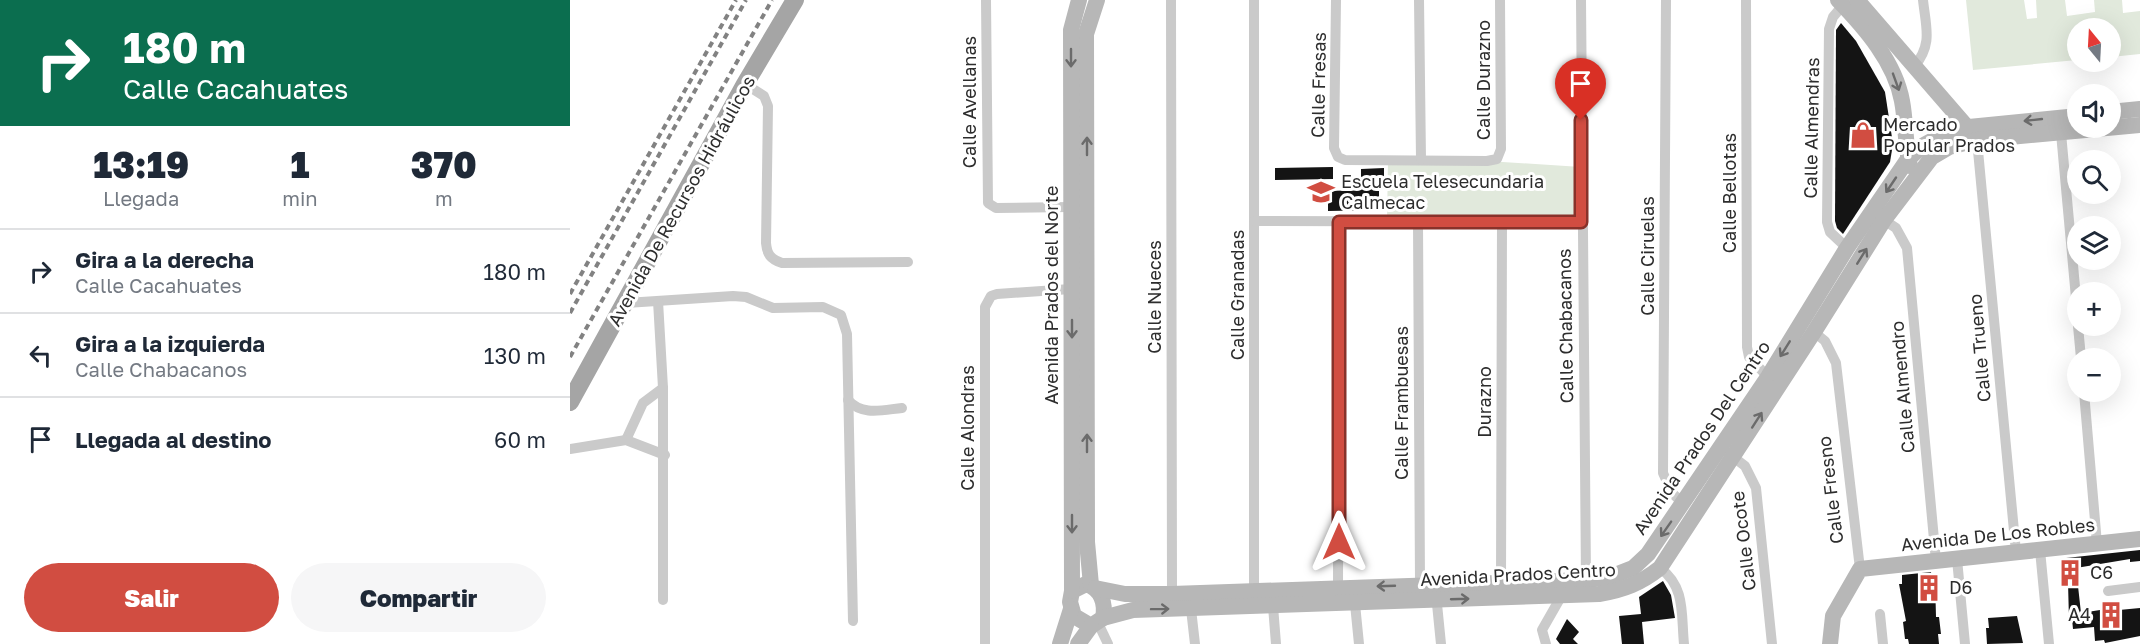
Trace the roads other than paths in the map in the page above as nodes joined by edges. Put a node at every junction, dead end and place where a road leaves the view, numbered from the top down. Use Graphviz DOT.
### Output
graph roads {
  1 [pos="795,0"];
  2 [pos="986,0"];
  3 [pos="1079,0"];
  4 [pos="1097,0"];
  5 [pos="1171,0"];
  6 [pos="1254,0"];
  7 [pos="1336,0"];
  8 [pos="1419,0"];
  9 [pos="1500,0"];
  10 [pos="1581,0"];
  11 [pos="1666,0"];
  12 [pos="1746,0"];
  13 [pos="1923,0"];
  14 [pos="1846,2"];
  15 [pos="1079,32"];
  16 [pos="1889,50"];
  17 [pos="1914,67"];
  18 [pos="746,84"];
  19 [pos="2140,110"];
  20 [pos="2121,111"];
  21 [pos="2067,118"];
  22 [pos="2140,125"];
  23 [pos="1982,133"];
  24 [pos="2061,133"];
  25 [pos="1422,159"];
  26 [pos="1908,159"];
  27 [pos="1913,178"];
  28 [pos="1070,207"];
  29 [pos="1884,220"];
  30 [pos="1254,221"];
  31 [pos="1339,222"];
  32 [pos="1418,222"];
  33 [pos="1502,222"];
  34 [pos="1581,222"];
  35 [pos="1847,248"];
  36 [pos="1079,251"];
  37 [pos="908,262"];
  38 [pos="2075,282"];
  39 [pos="1071,289"];
  40 [pos="658,301"];
  41 [pos="626,303"];
  42 [pos="1814,332"];
  43 [pos="1768,377"];
  44 [pos="663,388"];
  45 [pos="848,400"];
  46 [pos="570,402"];
  47 [pos="2085,402"];
  48 [pos="902,408"];
  49 [pos="626,441"];
  50 [pos="570,450"];
  51 [pos="1727,453"];
  52 [pos="664,455"];
  53 [pos="1684,504"];
  54 [pos="2140,539"];
  55 [pos="2097,543"];
  56 [pos="2040,550"];
  57 [pos="2016,552"];
  58 [pos="1956,559"];
  59 [pos="1936,561"];
  60 [pos="1660,568"];
  61 [pos="1860,569"];
  62 [pos="1586,580"];
  63 [pos="1502,582"];
  64 [pos="1093,587"];
  65 [pos="2140,587"];
  66 [pos="1338,588"];
  67 [pos="1254,590"];
  68 [pos="1431,590"];
  69 [pos="1072,591"];
  70 [pos="2108,591"];
  71 [pos="1172,594"];
  72 [pos="1562,596"];
  73 [pos="663,600"];
  74 [pos="1355,604"];
  75 [pos="1273,606"];
  76 [pos="1071,609"];
  77 [pos="1191,609"];
  78 [pos="1880,614"];
  79 [pos="854,621"];
  80 [pos="1097,622"];
  81 [pos="985,644"];
  82 [pos="1060,644"];
  83 [pos="1078,644"];
  84 [pos="1108,644"];
  85 [pos="1195,644"];
  86 [pos="1276,644"];
  87 [pos="1359,644"];
  88 [pos="1441,644"];
  89 [pos="1546,644"];
  90 [pos="1684,644"];
  91 [pos="1772,644"];
  92 [pos="1830,644"];
  93 [pos="1883,644"];
  94 [pos="1965,644"];
  95 [pos="2049,644"];
  1 -- 18 [label="main road, Avenida De Recursos Hidráulicos"];
  2 -- 28 [label="street, Calle Avellanas"];
  3 -- 15 [label="street, Avenida Prados del Norte"];
  4 -- 15 [label="street, Avenida Prados del Norte"];
  5 -- 71 [label="street, Calle Nueces"];
  6 -- 30 [label="street, Calle Granadas"];
  7 -- 25 [label="street, Calle Fresas"];
  8 -- 25 [label="street"];
  9 -- 25 [label="street, Calle Durazno"];
  10 -- 34 [label="street, Calle Chabacanos"];
  11 -- 53 [label="street, Calle Ciruelas"];
  12 -- 43 [label="street, Calle Bellotas"];
  13 -- 17 [label="street"];
  14 -- 16 [label="street"];
  14 -- 35 [label="street, Calle Almendras"];
  15 -- 28 [label="street, Avenida Prados del Norte, one-way"];
  36 -- 15 [label="street, Avenida Prados del Norte, one-way"];
  16 -- 17 [label="street"];
  16 -- 26 [label="street, one-way"];
  17 -- 23 [label="street"];
  18 -- 37 [label="street"];
  18 -- 41 [label="main road, Avenida De Recursos Hidráulicos"];
  19 -- 20 [label="street"];
  21 -- 23 [label="street, one-way"];
  22 -- 24 [label="street"];
  23 -- 24 [label="street"];
  23 -- 26 [label="street, Avenida Prados Del Centro"];
  23 -- 27 [label="street, Avenida Prados Centro"];
  23 -- 57 [label="street, Calle Trueno"];
  24 -- 38 [label="street"];
  26 -- 27 [label="street"];
  26 -- 35 [label="street, Avenida Prados Del Centro, one-way"];
  27 -- 29 [label="street, Avenida Prados Centro"];
  28 -- 36 [label="street, Avenida Prados del Norte"];
  42 -- 29 [label="street, Avenida Prados Centro, one-way"];
  29 -- 59 [label="street, Calle Almendro"];
  30 -- 31 [label="street"];
  30 -- 67 [label="street, Calle Granadas"];
  31 -- 32 [label="street"];
  31 -- 66 [label="street"];
  32 -- 33 [label="street"];
  32 -- 68 [label="street, Calle Frambuesas"];
  33 -- 34 [label="street"];
  33 -- 63 [label="street, Durazno"];
  34 -- 62 [label="street, Calle Chabacanos"];
  35 -- 43 [label="street, Avenida Prados Del Centro, one-way"];
  36 -- 39 [label="street, Avenida Prados del Norte"];
  64 -- 36 [label="street, Avenida Prados del Norte, one-way"];
  39 -- 69 [label="street, Avenida Prados del Norte, one-way"];
  39 -- 81 [label="street, Calle Alondras"];
  40 -- 41 [label="street"];
  40 -- 44 [label="street"];
  40 -- 45 [label="street"];
  41 -- 46 [label="main road, Avenida De Recursos Hidráulicos"];
  51 -- 42 [label="street, Avenida Prados Centro, one-way"];
  42 -- 61 [label="street, Calle Fresno"];
  43 -- 51 [label="street, Avenida Prados Del Centro"];
  44 -- 49 [label="street"];
  44 -- 52 [label="street"];
  45 -- 48 [label="street"];
  45 -- 79 [label="street"];
  47 -- 55 [label="street"];
  49 -- 50 [label="street"];
  49 -- 52 [label="street"];
  51 -- 53 [label="street, Avenida Prados Del Centro"];
  51 -- 60 [label="street, Avenida Prados Centro"];
  51 -- 91 [label="street, Calle Ocote"];
  52 -- 73 [label="street"];
  53 -- 62 [label="street, Avenida Prados Del Centro, one-way"];
  54 -- 55 [label="street, Avenida De Los Robles"];
  55 -- 56 [label="street, Avenida De Los Robles"];
  56 -- 57 [label="street, Avenida De Los Robles"];
  56 -- 95 [label="street"];
  57 -- 58 [label="street, Avenida De Los Robles"];
  58 -- 59 [label="street, Avenida De Los Robles"];
  58 -- 94 [label="street"];
  59 -- 61 [label="street, Avenida De Los Robles"];
  60 -- 72 [label="street, Avenida Prados Centro"];
  60 -- 90 [label="street"];
  61 -- 92 [label="street"];
  62 -- 63 [label="street, Avenida Prados Del Centro"];
  63 -- 68 [label="street, Avenida Prados Del Centro"];
  64 -- 69 [label="street"];
  64 -- 71 [label="street, Avenida Prados Del Centro"];
  64 -- 80 [label="street"];
  65 -- 70 [label="street"];
  66 -- 67 [label="street, Avenida Prados Del Centro"];
  68 -- 66 [label="street, Avenida Prados Del Centro, one-way"];
  67 -- 71 [label="street, Avenida Prados Del Centro"];
  68 -- 72 [label="street, Avenida Prados Centro, one-way"];
  68 -- 74 [label="street, Avenida Prados Centro"];
  68 -- 88 [label="street, Calle Frambuesas"];
  69 -- 76 [label="street"];
  72 -- 89 [label="street"];
  74 -- 75 [label="street, Avenida Prados Centro"];
  74 -- 87 [label="street"];
  75 -- 77 [label="street, Avenida Prados Centro"];
  75 -- 86 [label="street"];
  76 -- 80 [label="street"];
  76 -- 82 [label="street"];
  80 -- 77 [label="street, Avenida Prados Centro, one-way"];
  77 -- 85 [label="street"];
  78 -- 93 [label="street"];
  80 -- 83 [label="street"];
  80 -- 84 [label="street"];
}
